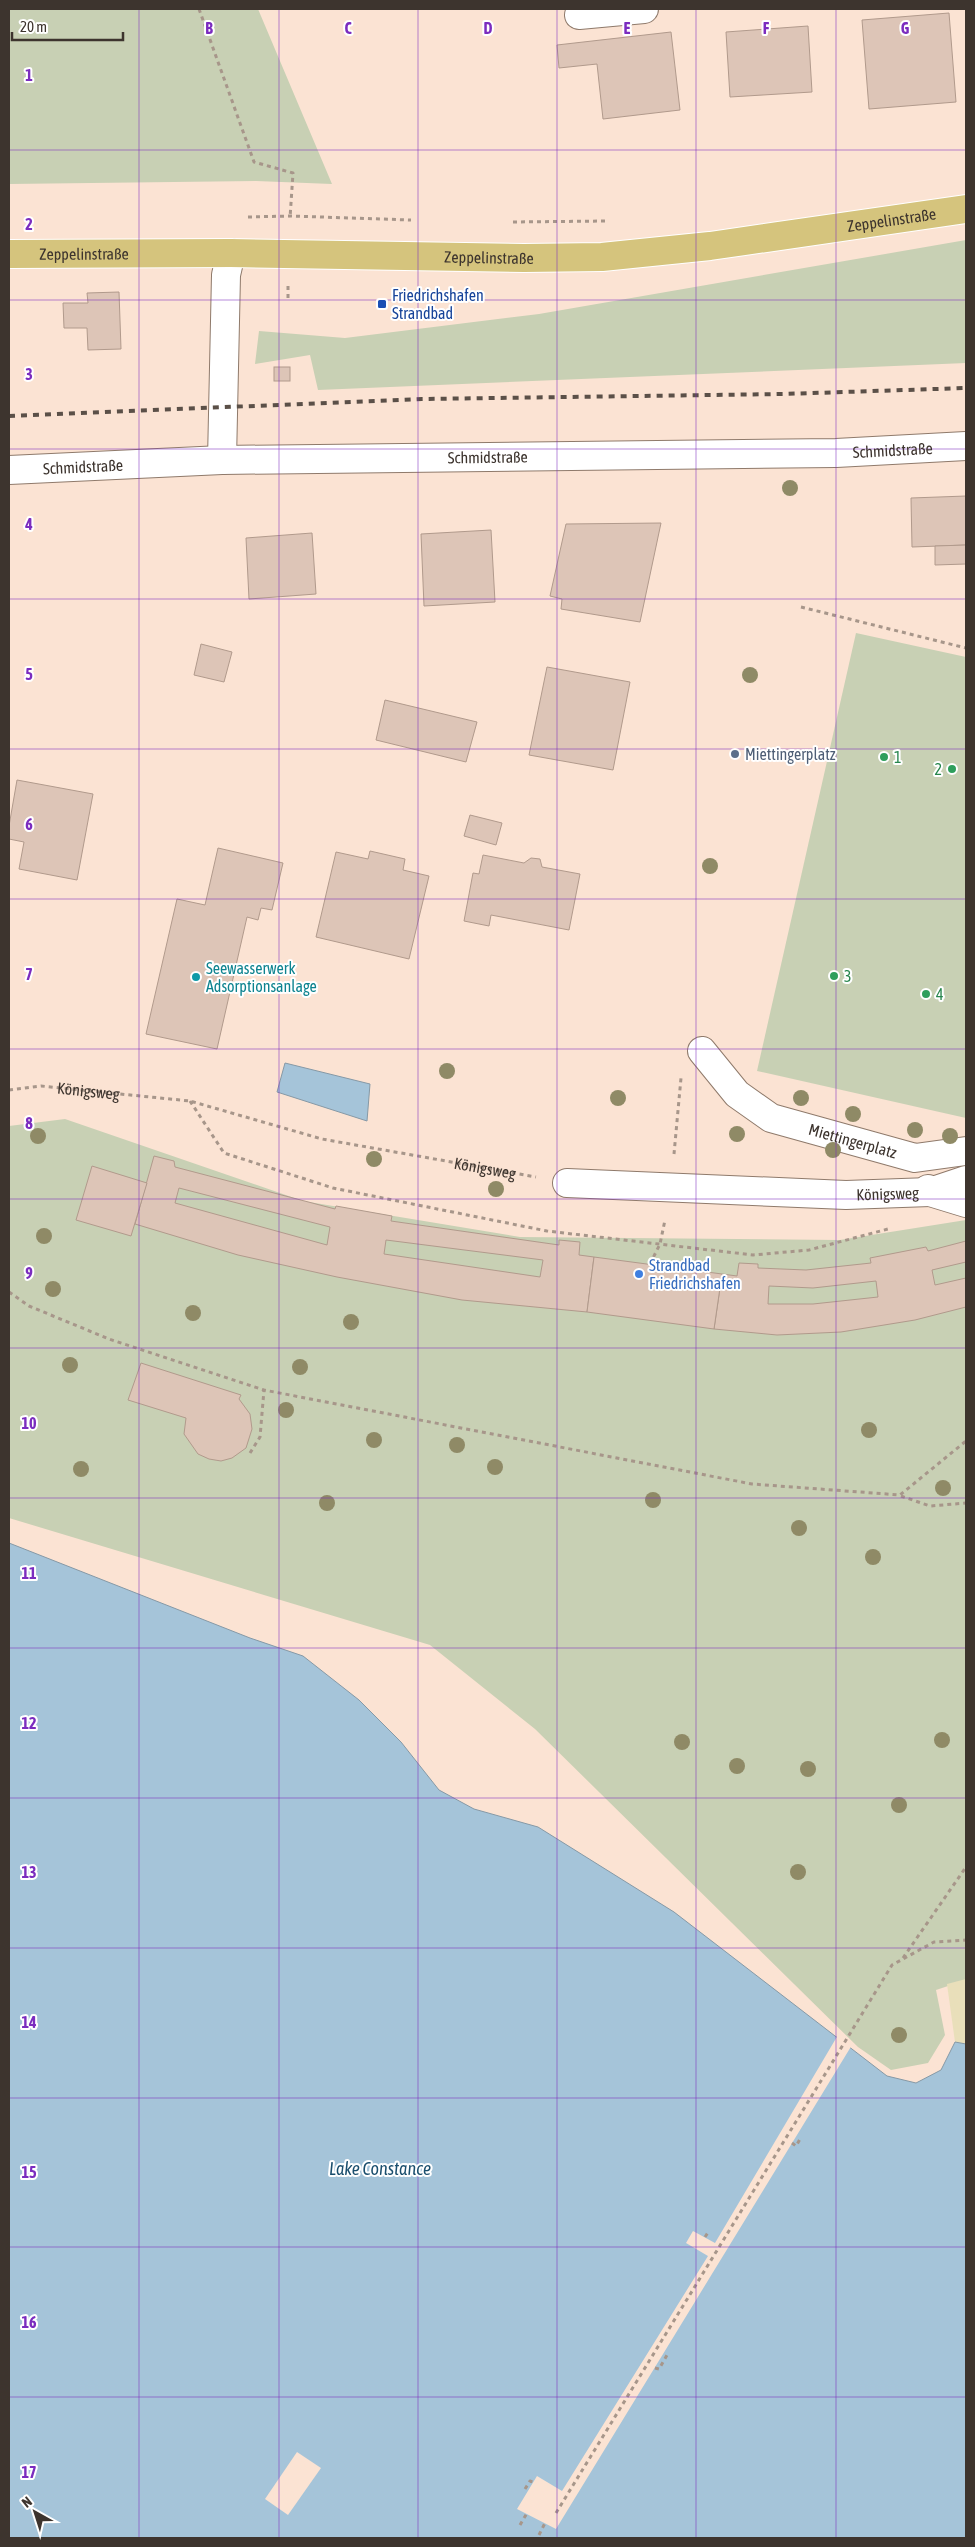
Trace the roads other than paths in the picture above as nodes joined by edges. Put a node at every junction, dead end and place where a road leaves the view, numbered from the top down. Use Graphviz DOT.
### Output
graph roads {
  1 [pos="644,9"];
  2 [pos="579,15"];
  3 [pos="966,209"];
  4 [pos="231,253"];
  5 [pos="9,254"];
  6 [pos="966,446"];
  7 [pos="222,460"];
  8 [pos="9,470"];
  9 [pos="702,1051"];
  10 [pos="966,1151"];
  11 [pos="915,1158"];
  12 [pos="966,1180"];
  13 [pos="567,1183"];
  14 [pos="930,1192"];
  15 [pos="966,1203"];
  1 -- 2 [label="street"];
  3 -- 4 [label="main road, Zeppelinstraße"];
  4 -- 5 [label="main road, Zeppelinstraße"];
  4 -- 7 [label="street"];
  6 -- 7 [label="street, Schmidstraße"];
  7 -- 8 [label="street, Schmidstraße"];
  9 -- 11 [label="street, Miettingerplatz"];
  10 -- 11 [label="street"];
  11 -- 14 [label="street"];
  12 -- 14 [label="street, Königsweg"];
  13 -- 14 [label="street, Königsweg"];
  14 -- 15 [label="street"];
}
